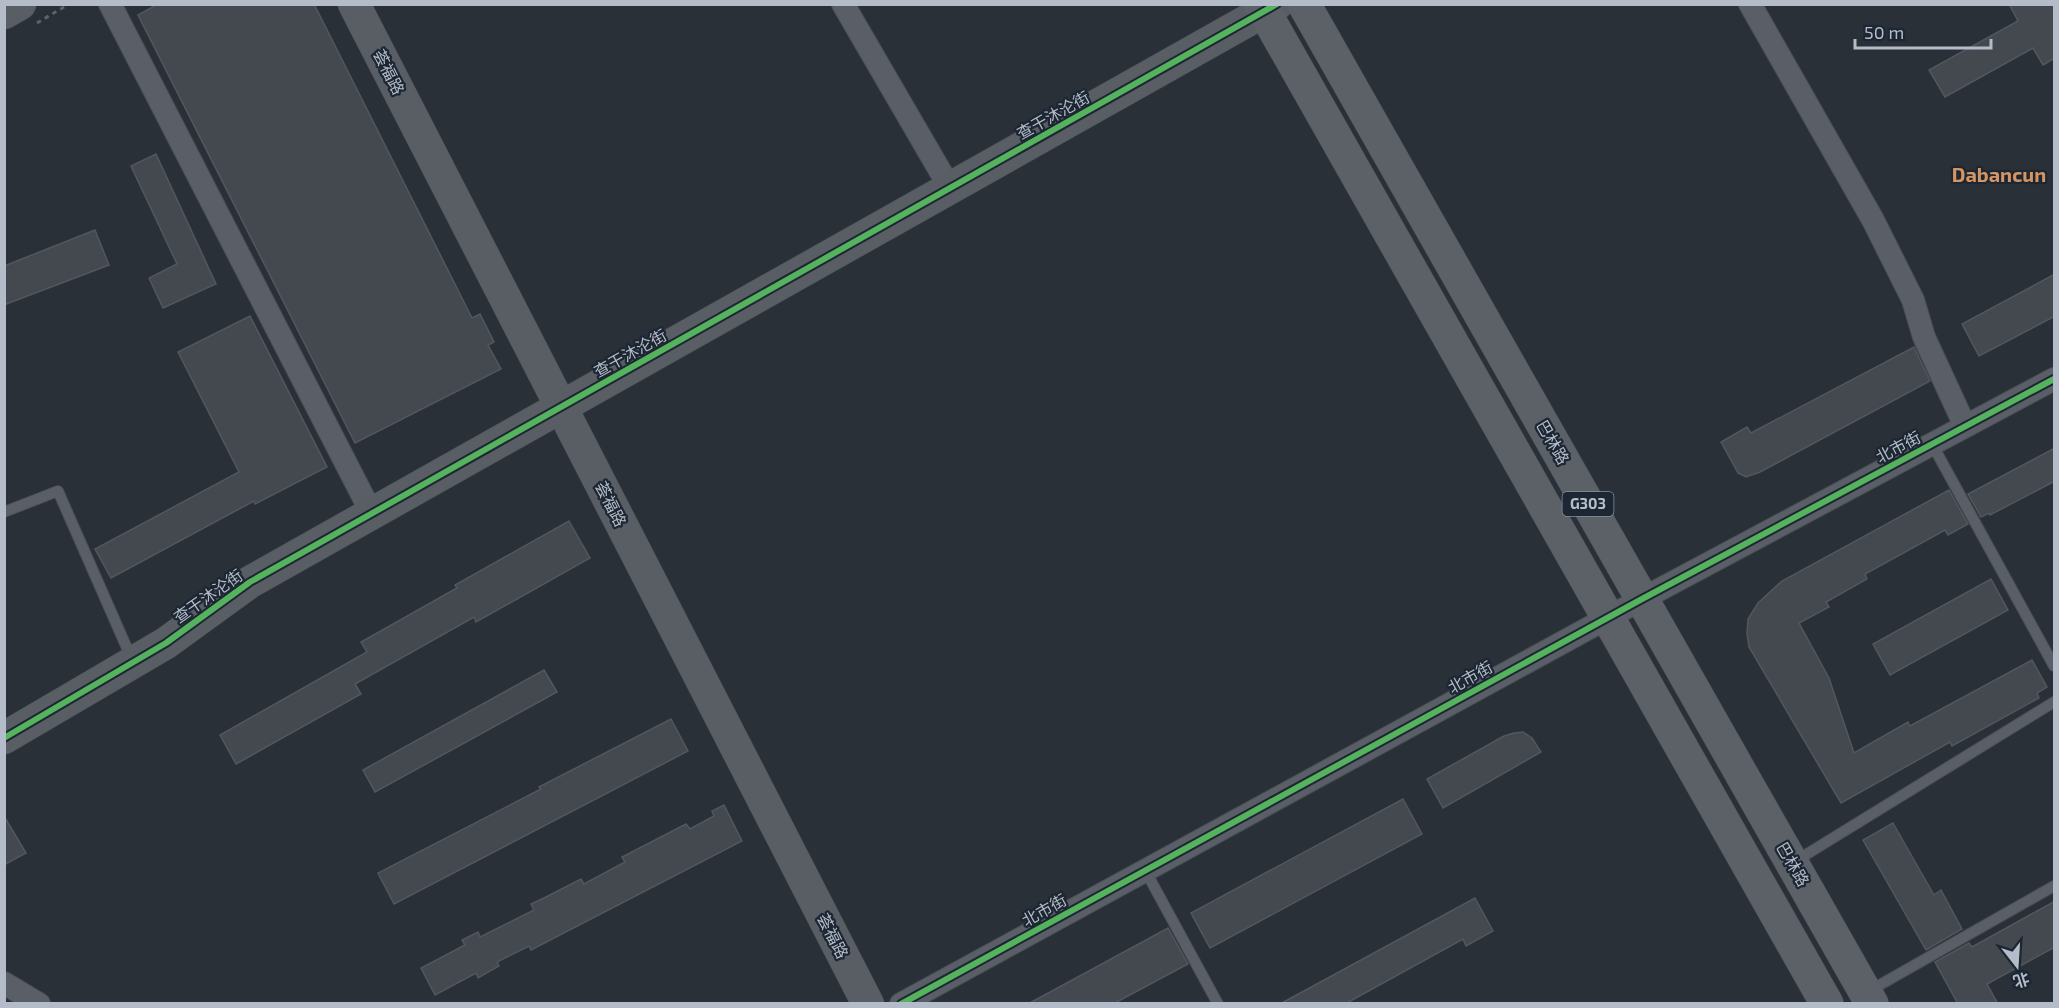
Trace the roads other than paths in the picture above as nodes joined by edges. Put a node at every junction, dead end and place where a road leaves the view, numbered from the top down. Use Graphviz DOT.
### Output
graph roads {
  1 [pos="20,4"];
  2 [pos="110,4"];
  3 [pos="354,4"];
  4 [pos="843,4"];
  5 [pos="1750,4"];
  6 [pos="1311,7"];
  7 [pos="4,13"];
  8 [pos="1269,13"];
  9 [pos="950,188"];
  10 [pos="2055,379"];
  11 [pos="566,417"];
  12 [pos="1965,426"];
  13 [pos="1932,444"];
  14 [pos="4,512"];
  15 [pos="372,514"];
  16 [pos="1642,599"];
  17 [pos="1608,617"];
  18 [pos="166,643"];
  19 [pos="130,655"];
  20 [pos="2055,666"];
  21 [pos="2055,702"];
  22 [pos="4,738"];
  23 [pos="1793,862"];
  24 [pos="1145,870"];
  25 [pos="2055,886"];
  26 [pos="4,983"];
  27 [pos="1869,998"];
  28 [pos="39,1004"];
  29 [pos="868,1004"];
  30 [pos="901,1004"];
  31 [pos="1218,1004"];
  32 [pos="1827,1004"];
  1 -- 7 [label="street"];
  2 -- 15 [label="street"];
  3 -- 11 [label="street, 荟福路"];
  4 -- 9 [label="street"];
  5 -- 12 [label="street"];
  6 -- 8 [label="street, 查干沐沦街"];
  6 -- 16 [label="main road, 巴林路 / G303"];
  8 -- 9 [label="street, 查干沐沦街"];
  8 -- 11 [label="street, 查干沐沦街"];
  8 -- 17 [label="main road, G303"];
  9 -- 11 [label="street, 查干沐沦街"];
  10 -- 12 [label="street, 北市街"];
  11 -- 15 [label="street, 查干沐沦街"];
  11 -- 18 [label="street, 查干沐沦街"];
  11 -- 29 [label="street, 荟福路"];
  12 -- 13 [label="street, 北市街"];
  13 -- 16 [label="street, 北市街"];
  13 -- 20 [label="lane"];
  14 -- 19 [label="lane"];
  15 -- 18 [label="street, 查干沐沦街"];
  16 -- 17 [label="street, 北市街"];
  16 -- 23 [label="main road, 巴林路 / G303"];
  17 -- 24 [label="street, 北市街"];
  17 -- 32 [label="main road, G303"];
  18 -- 22 [label="street, 查干沐沦街"];
  21 -- 23 [label="lane"];
  23 -- 27 [label="main road, 巴林路 / G303"];
  24 -- 30 [label="street, 北市街"];
  24 -- 31 [label="lane"];
  25 -- 27 [label="lane"];
  26 -- 28 [label="street"];
}
